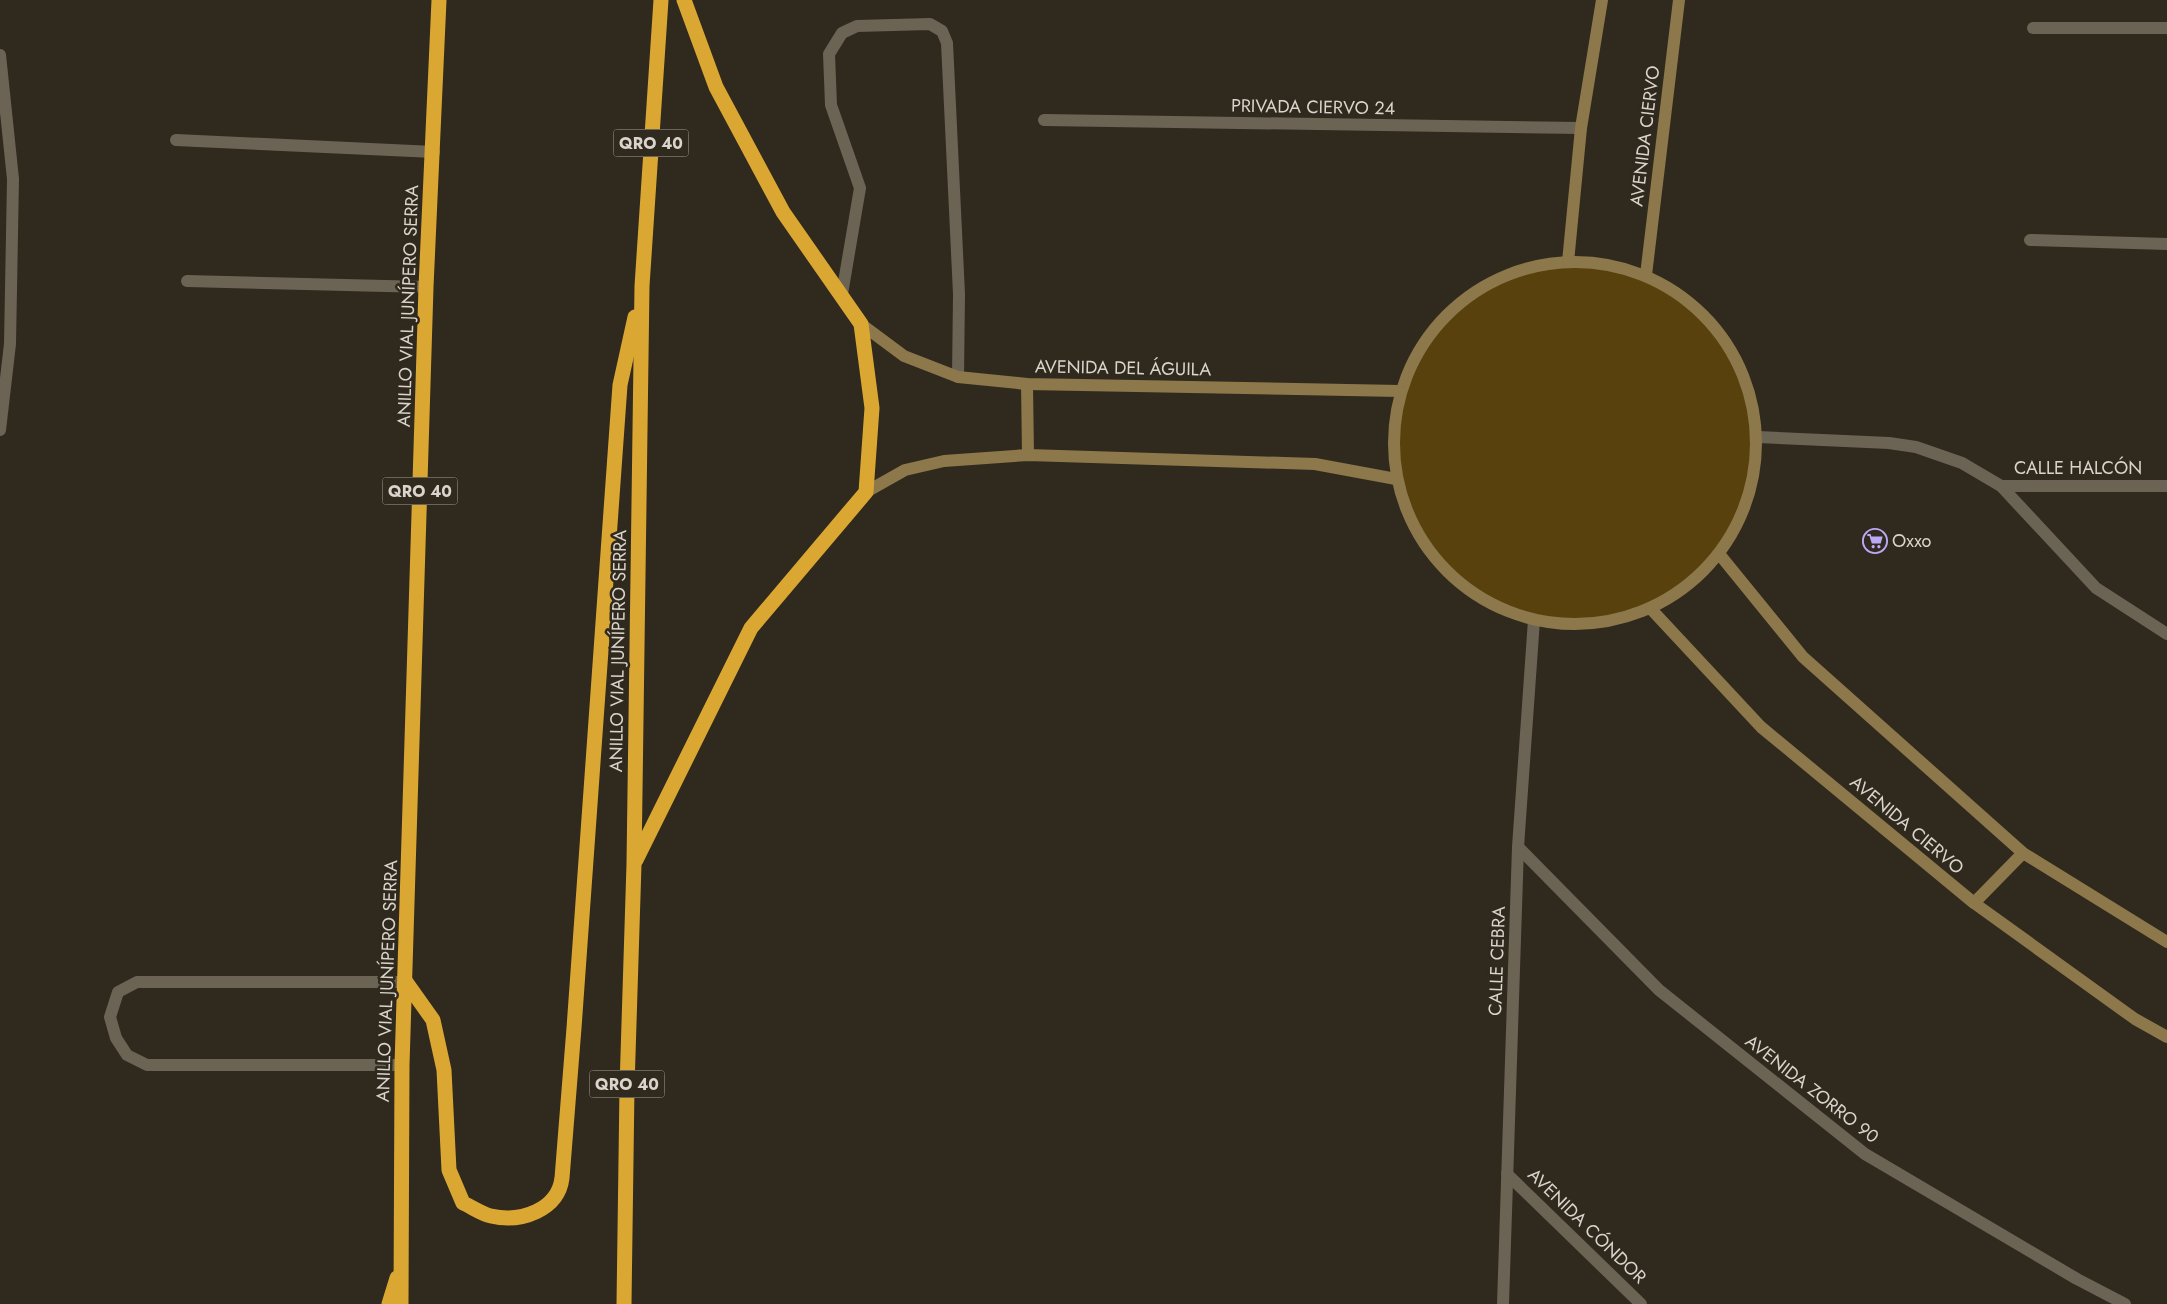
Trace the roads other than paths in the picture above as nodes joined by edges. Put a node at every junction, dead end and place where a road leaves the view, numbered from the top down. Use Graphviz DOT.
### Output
graph roads {
  1 [pos="439,0"];
  2 [pos="661,0"];
  3 [pos="684,0"];
  4 [pos="1602,0"];
  5 [pos="1679,0"];
  6 [pos="2034,28"];
  7 [pos="2167,28"];
  8 [pos="0,55"];
  9 [pos="1044,120"];
  10 [pos="1581,128"];
  11 [pos="176,140"];
  12 [pos="434,152"];
  13 [pos="0,179"];
  14 [pos="13,179"];
  15 [pos="2030,240"];
  16 [pos="2167,244"];
  17 [pos="1568,262"];
  18 [pos="1646,275"];
  19 [pos="187,281"];
  20 [pos="642,286"];
  21 [pos="426,287"];
  22 [pos="842,294"];
  23 [pos="861,324"];
  24 [pos="958,377"];
  25 [pos="1027,384"];
  26 [pos="1400,392"];
  27 [pos="0,430"];
  28 [pos="1758,437"];
  29 [pos="1028,455"];
  30 [pos="1396,479"];
  31 [pos="2001,486"];
  32 [pos="2167,486"];
  33 [pos="866,492"];
  34 [pos="1720,555"];
  35 [pos="1651,609"];
  36 [pos="1534,620"];
  37 [pos="2167,634"];
  38 [pos="1518,848"];
  39 [pos="2023,853"];
  40 [pos="634,864"];
  41 [pos="1974,904"];
  42 [pos="2167,942"];
  43 [pos="406,982"];
  44 [pos="2167,1038"];
  45 [pos="402,1065"];
  46 [pos="1507,1174"];
  47 [pos="402,1259"];
  48 [pos="389,1304"];
  49 [pos="401,1304"];
  50 [pos="624,1304"];
  51 [pos="1503,1304"];
  52 [pos="1641,1304"];
  53 [pos="2125,1304"];
  1 -- 12 [label="highway, ANILLO VIAL JUNÍPERO SERRA / QRO 40"];
  2 -- 20 [label="highway, ANILLO VIAL JUNÍPERO SERRA / QRO 40"];
  3 -- 22 [label="highway"];
  4 -- 10 [label="street"];
  5 -- 18 [label="street, AVENIDA CIERVO"];
  6 -- 7 [label="street"];
  8 -- 14 [label="street"];
  9 -- 10 [label="street, PRIVADA CIERVO 24"];
  10 -- 17 [label="street"];
  11 -- 12 [label="street"];
  12 -- 21 [label="highway, ANILLO VIAL JUNÍPERO SERRA / QRO 40"];
  13 -- 14 [label="street"];
  14 -- 27 [label="street"];
  15 -- 16 [label="street"];
  17 -- 18 [label="street"];
  17 -- 26 [label="street"];
  18 -- 28 [label="street"];
  19 -- 21 [label="street"];
  20 -- 40 [label="highway, ANILLO VIAL JUNÍPERO SERRA / QRO 40"];
  20 -- 43 [label="highway"];
  21 -- 43 [label="highway, ANILLO VIAL JUNÍPERO SERRA / QRO 40"];
  22 -- 23 [label="highway"];
  22 -- 24 [label="street"];
  23 -- 24 [label="street, AVENIDA DEL ÁGUILA"];
  23 -- 33 [label="highway"];
  24 -- 25 [label="street, AVENIDA DEL ÁGUILA"];
  25 -- 26 [label="street, AVENIDA DEL ÁGUILA"];
  25 -- 29 [label="street"];
  26 -- 30 [label="street"];
  28 -- 31 [label="street, CALLE HALCÓN"];
  28 -- 34 [label="street"];
  29 -- 30 [label="street"];
  29 -- 33 [label="street"];
  30 -- 36 [label="street"];
  31 -- 32 [label="street, CALLE HALCÓN"];
  31 -- 37 [label="street"];
  33 -- 40 [label="highway"];
  34 -- 35 [label="street"];
  34 -- 39 [label="street"];
  35 -- 36 [label="street"];
  35 -- 41 [label="street, AVENIDA CIERVO"];
  36 -- 38 [label="street, CALLE CEBRA"];
  38 -- 46 [label="street, CALLE CEBRA"];
  38 -- 53 [label="street, AVENIDA ZORRO 90"];
  39 -- 41 [label="street"];
  39 -- 42 [label="street"];
  40 -- 50 [label="highway, ANILLO VIAL JUNÍPERO SERRA / QRO 40"];
  41 -- 44 [label="street, AVENIDA CIERVO"];
  43 -- 45 [label="highway, ANILLO VIAL JUNÍPERO SERRA / QRO 40"];
  43 -- 45 [label="street"];
  45 -- 47 [label="highway, ANILLO VIAL JUNÍPERO SERRA / QRO 40"];
  46 -- 51 [label="street, CALLE CEBRA"];
  46 -- 52 [label="street, AVENIDA CÓNDOR"];
  47 -- 48 [label="highway"];
  47 -- 49 [label="highway, ANILLO VIAL JUNÍPERO SERRA / QRO 40"];
}
